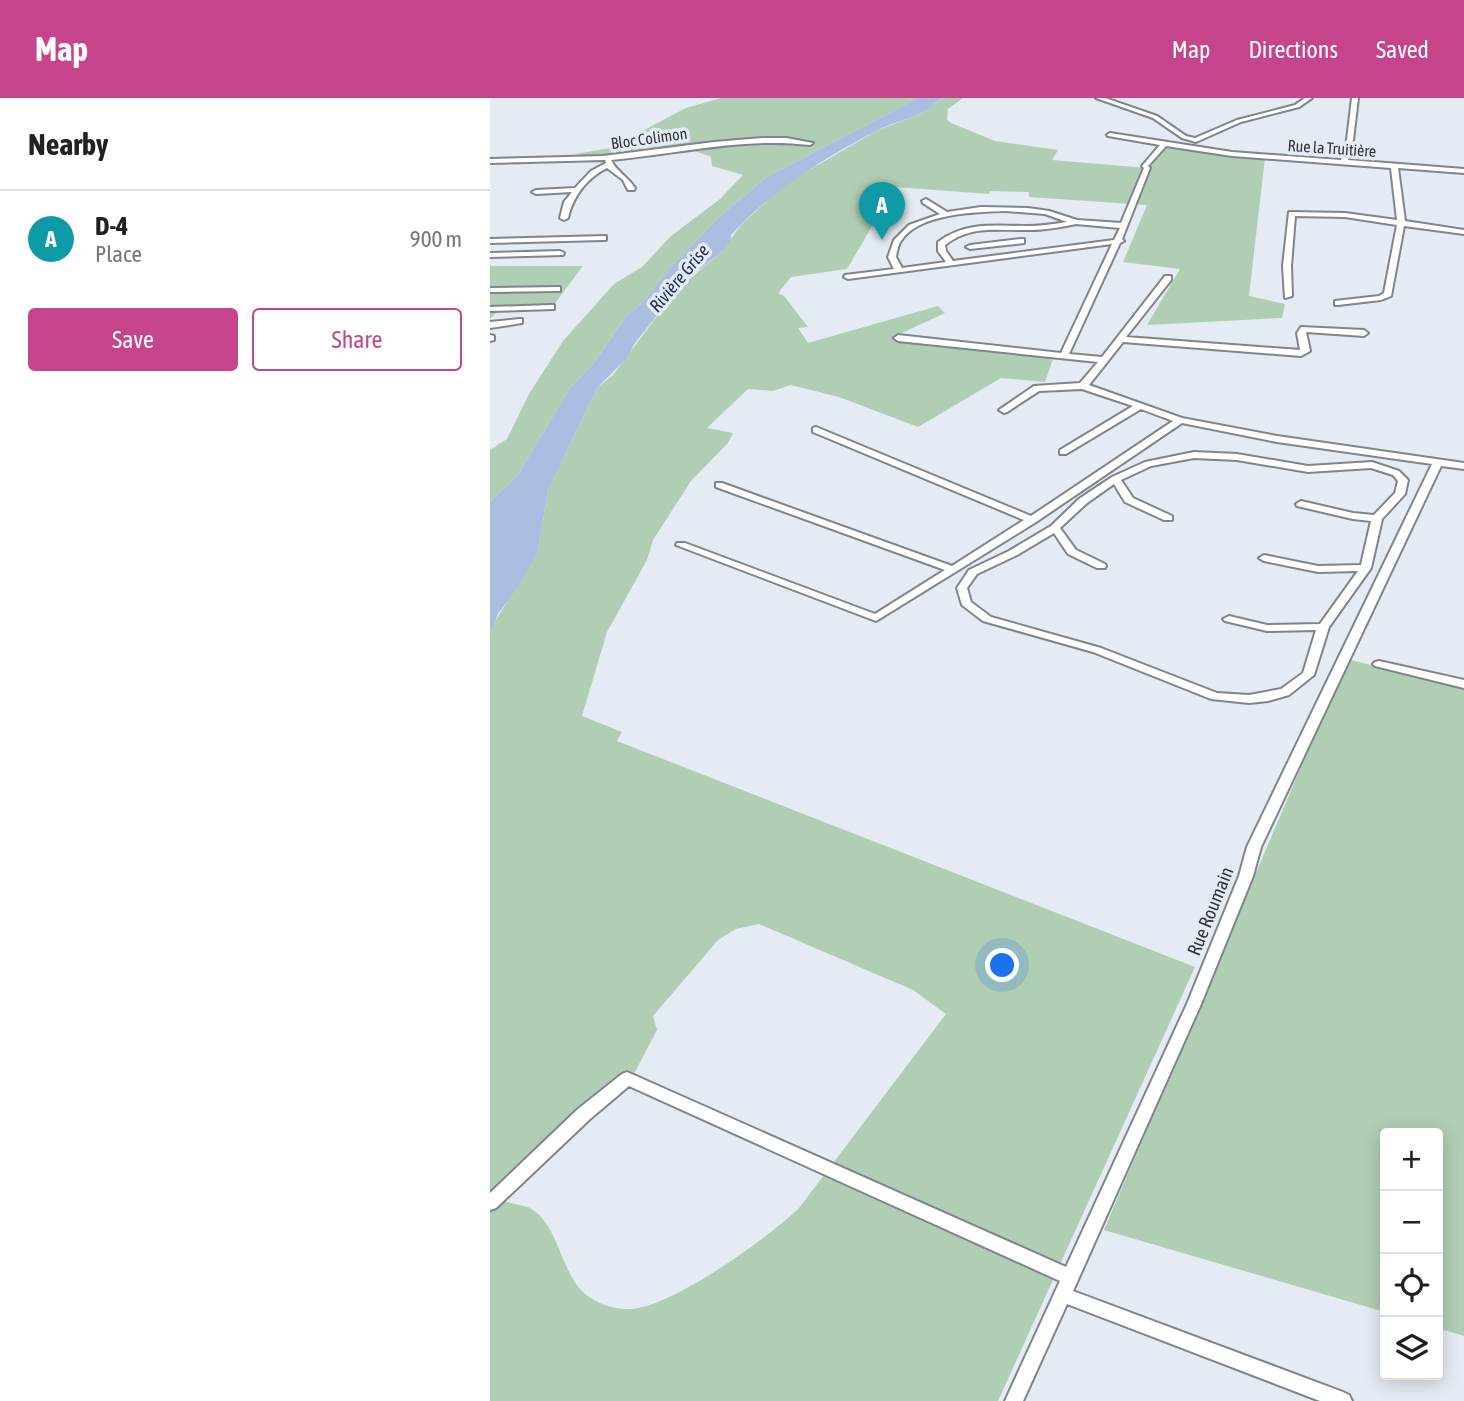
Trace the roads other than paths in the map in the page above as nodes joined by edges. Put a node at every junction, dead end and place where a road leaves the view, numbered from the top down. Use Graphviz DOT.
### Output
graph roads {
  1 [pos="1099,98"];
  2 [pos="1308,98"];
  3 [pos="1355,98"];
  4 [pos="1110,135"];
  5 [pos="810,143"];
  6 [pos="1164,144"];
  7 [pos="490,161"];
  8 [pos="608,162"];
  9 [pos="1344,163"];
  10 [pos="1394,166"];
  11 [pos="1464,171"];
  12 [pos="631,188"];
  13 [pos="577,190"];
  14 [pos="536,192"];
  15 [pos="926,201"];
  16 [pos="945,214"];
  17 [pos="564,218"];
  18 [pos="1076,222"];
  19 [pos="1401,222"];
  20 [pos="1124,226"];
  21 [pos="1464,232"];
  22 [pos="603,239"];
  23 [pos="490,241"];
  24 [pos="1021,241"];
  25 [pos="1120,241"];
  26 [pos="996,244"];
  27 [pos="970,247"];
  28 [pos="560,253"];
  29 [pos="490,255"];
  30 [pos="1007,257"];
  31 [pos="951,264"];
  32 [pos="899,270"];
  33 [pos="848,277"];
  34 [pos="1168,278"];
  35 [pos="557,289"];
  36 [pos="490,290"];
  37 [pos="1288,296"];
  38 [pos="1338,303"];
  39 [pos="551,307"];
  40 [pos="490,309"];
  41 [pos="519,321"];
  42 [pos="490,326"];
  43 [pos="1364,333"];
  44 [pos="898,338"];
  45 [pos="1121,339"];
  46 [pos="1064,355"];
  47 [pos="1104,359"];
  48 [pos="1083,386"];
  49 [pos="1140,406"];
  50 [pos="1004,410"];
  51 [pos="1180,420"];
  52 [pos="816,430"];
  53 [pos="1277,439"];
  54 [pos="1063,452"];
  55 [pos="1264,461"];
  56 [pos="1437,463"];
  57 [pos="1464,466"];
  58 [pos="1115,479"];
  59 [pos="719,485"];
  60 [pos="1301,504"];
  61 [pos="1168,518"];
  62 [pos="1377,518"];
  63 [pos="1032,520"];
  64 [pos="1055,528"];
  65 [pos="681,545"];
  66 [pos="1264,558"];
  67 [pos="1101,566"];
  68 [pos="1366,568"];
  69 [pos="954,570"];
  70 [pos="1229,619"];
  71 [pos="1322,627"];
  72 [pos="1379,664"];
  73 [pos="1464,684"];
  74 [pos="490,1203"];
  75 [pos="1070,1277"];
  76 [pos="1061,1294"];
  77 [pos="1014,1401"];
  78 [pos="1343,1401"];
  1 -- 2 [label="street"];
  3 -- 9 [label="street"];
  4 -- 6 [label="street, Rue la Truitière"];
  5 -- 8 [label="street, Bloc Colimon"];
  6 -- 9 [label="street, Rue la Truitière"];
  6 -- 20 [label="street"];
  7 -- 8 [label="street, Bloc Colimon"];
  8 -- 12 [label="street"];
  8 -- 13 [label="street"];
  9 -- 10 [label="street, Rue la Truitière"];
  10 -- 11 [label="street, Rue la Truitière"];
  10 -- 19 [label="street"];
  13 -- 14 [label="street"];
  13 -- 17 [label="street"];
  15 -- 16 [label="street"];
  16 -- 18 [label="street"];
  16 -- 32 [label="street"];
  18 -- 20 [label="street"];
  18 -- 31 [label="street"];
  19 -- 21 [label="street"];
  19 -- 37 [label="street"];
  19 -- 38 [label="street"];
  20 -- 25 [label="street"];
  22 -- 23 [label="street"];
  24 -- 26 [label="street"];
  25 -- 30 [label="street"];
  25 -- 46 [label="street"];
  26 -- 27 [label="street"];
  26 -- 30 [label="street"];
  28 -- 29 [label="street"];
  30 -- 31 [label="street"];
  31 -- 32 [label="street"];
  32 -- 33 [label="street"];
  34 -- 45 [label="street"];
  35 -- 36 [label="street"];
  39 -- 40 [label="street"];
  41 -- 42 [label="street"];
  43 -- 45 [label="street"];
  44 -- 46 [label="street"];
  45 -- 47 [label="street"];
  46 -- 47 [label="street"];
  47 -- 48 [label="street"];
  48 -- 49 [label="street"];
  48 -- 50 [label="street"];
  49 -- 51 [label="street"];
  49 -- 54 [label="street"];
  51 -- 53 [label="street"];
  51 -- 63 [label="street"];
  52 -- 63 [label="street"];
  53 -- 55 [label="street"];
  53 -- 56 [label="street"];
  55 -- 58 [label="street"];
  55 -- 62 [label="street"];
  56 -- 57 [label="street"];
  56 -- 75 [label="street, Rue Roumain"];
  58 -- 61 [label="street"];
  58 -- 64 [label="street"];
  59 -- 69 [label="street"];
  60 -- 62 [label="street"];
  62 -- 68 [label="street"];
  63 -- 69 [label="street"];
  64 -- 67 [label="street"];
  64 -- 71 [label="street"];
  65 -- 69 [label="street"];
  66 -- 68 [label="street"];
  68 -- 71 [label="street"];
  70 -- 71 [label="street"];
  72 -- 73 [label="street"];
  74 -- 75 [label="street"];
  75 -- 76 [label="street, Rue Roumain"];
  76 -- 77 [label="street, Rue Roumain"];
  76 -- 78 [label="street"];
}
